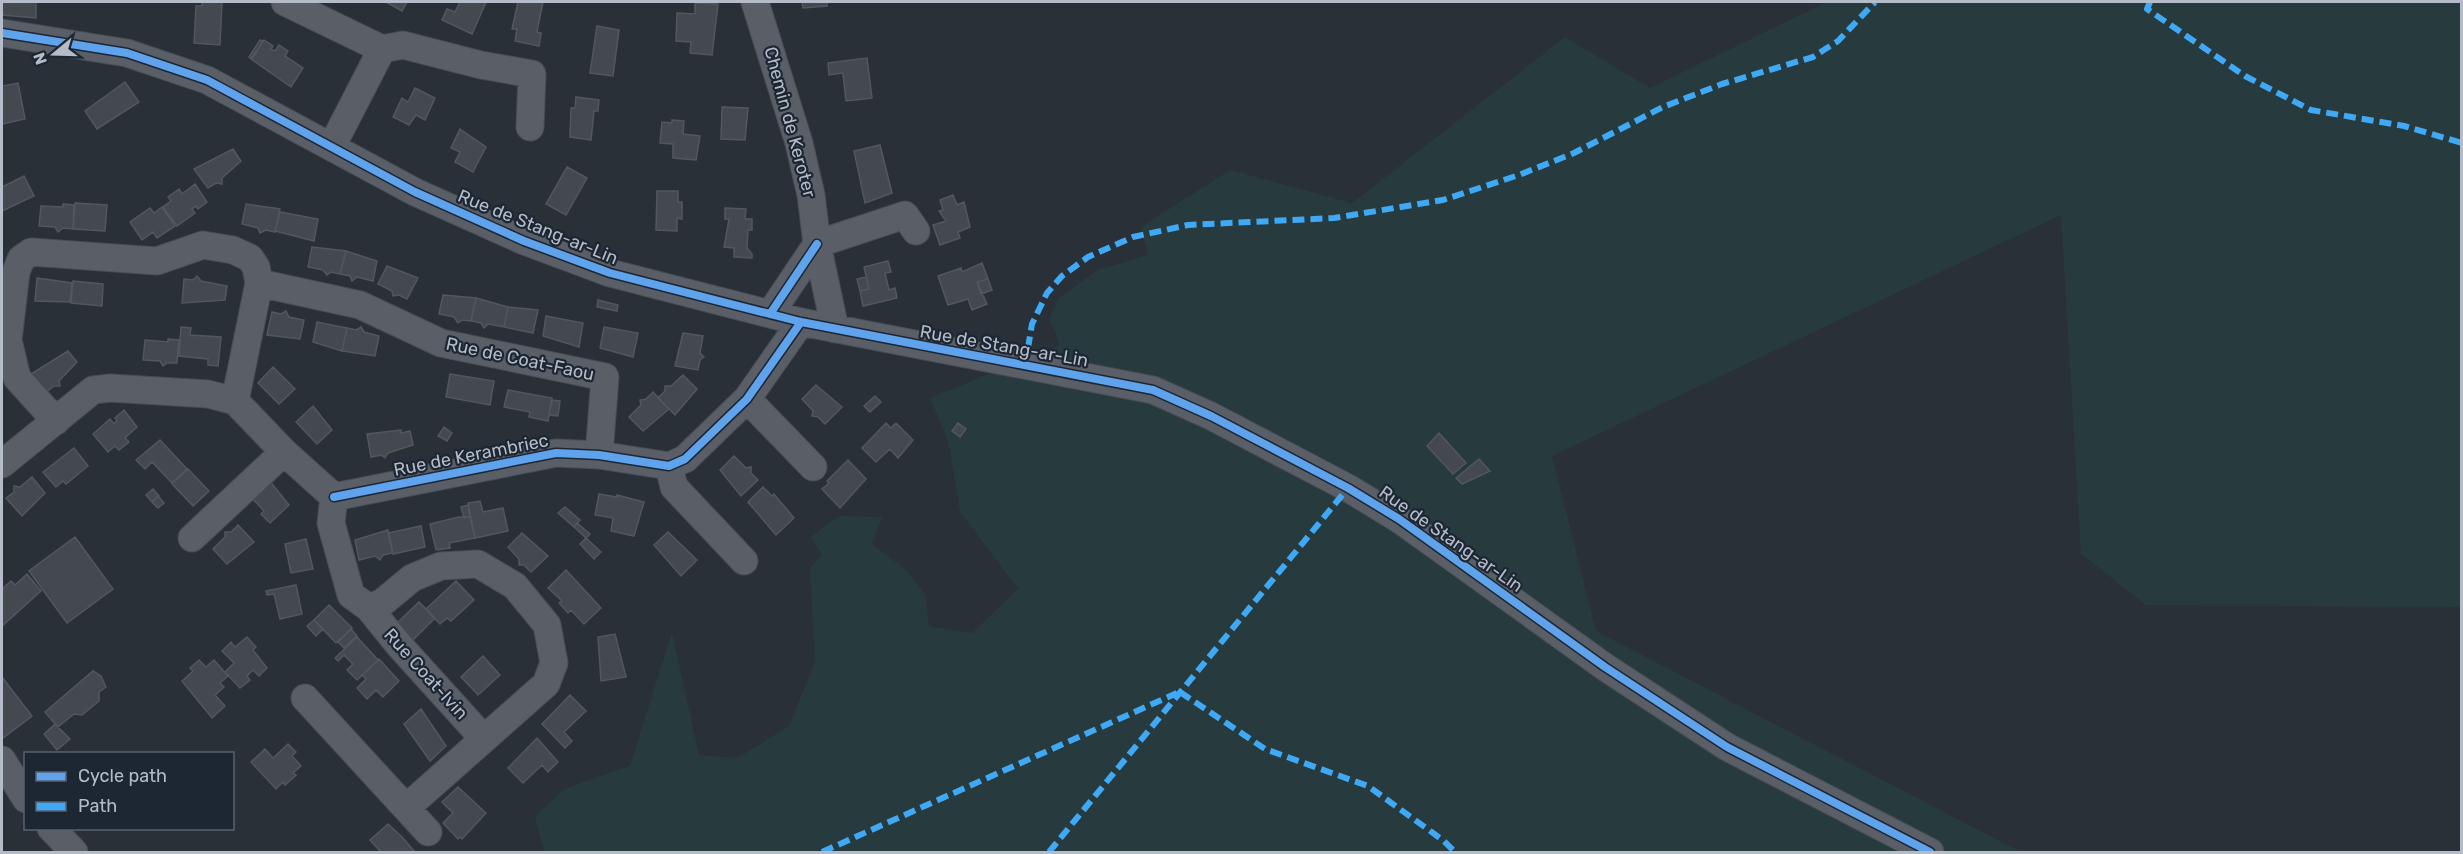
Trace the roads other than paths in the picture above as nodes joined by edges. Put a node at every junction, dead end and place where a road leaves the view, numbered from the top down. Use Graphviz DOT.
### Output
graph roads {
  1 [pos="285,2"];
  2 [pos="755,2"];
  3 [pos="2,33"];
  4 [pos="382,49"];
  5 [pos="530,127"];
  6 [pos="332,146"];
  7 [pos="916,231"];
  8 [pos="817,244"];
  9 [pos="260,283"];
  10 [pos="770,314"];
  11 [pos="801,322"];
  12 [pos="835,329"];
  13 [pos="5,338"];
  14 [pos="747,399"];
  15 [pos="235,401"];
  16 [pos="56,421"];
  17 [pos="284,452"];
  18 [pos="599,455"];
  19 [pos="2,464"];
  20 [pos="669,466"];
  21 [pos="813,467"];
  22 [pos="334,497"];
  23 [pos="192,538"];
  24 [pos="744,561"];
  25 [pos="369,608"];
  26 [pos="305,698"];
  27 [pos="484,739"];
  28 [pos="2,760"];
  29 [pos="24,796"];
  30 [pos="406,808"];
  31 [pos="53,830"];
  32 [pos="428,832"];
  33 [pos="74,852"];
  34 [pos="1930,852"];
  1 -- 4 [label="street"];
  2 -- 8 [label="street, Chemin de Keroter"];
  3 -- 6 [label="street, Rue de Stang-ar-Lin"];
  4 -- 5 [label="street"];
  4 -- 6 [label="street"];
  6 -- 10 [label="street, Rue de Stang-ar-Lin"];
  7 -- 8 [label="street"];
  8 -- 10 [label="street"];
  8 -- 12 [label="street, Chemin de Keroter"];
  9 -- 13 [label="street"];
  9 -- 15 [label="street"];
  9 -- 18 [label="street, Rue de Coat-Faou"];
  10 -- 11 [label="street, Rue de Stang-ar-Lin"];
  11 -- 12 [label="street, Rue de Stang-ar-Lin"];
  11 -- 14 [label="street"];
  12 -- 34 [label="street, Rue de Stang-ar-Lin"];
  13 -- 16 [label="street"];
  14 -- 20 [label="street"];
  14 -- 21 [label="street"];
  15 -- 16 [label="street"];
  15 -- 17 [label="street"];
  16 -- 19 [label="street"];
  17 -- 22 [label="street"];
  17 -- 23 [label="street"];
  18 -- 20 [label="street, Rue de Kerambriec"];
  18 -- 22 [label="street, Rue de Kerambriec"];
  20 -- 24 [label="street"];
  22 -- 25 [label="street, Rue Coat-Ivin"];
  25 -- 27 [label="street, Rue Coat-Ivin"];
  25 -- 27 [label="street, Rue Coat-Ivin"];
  26 -- 30 [label="street"];
  27 -- 30 [label="street, Rue Coat-Ivin"];
  28 -- 29 [label="street"];
  30 -- 32 [label="street"];
  31 -- 33 [label="street"];
}
